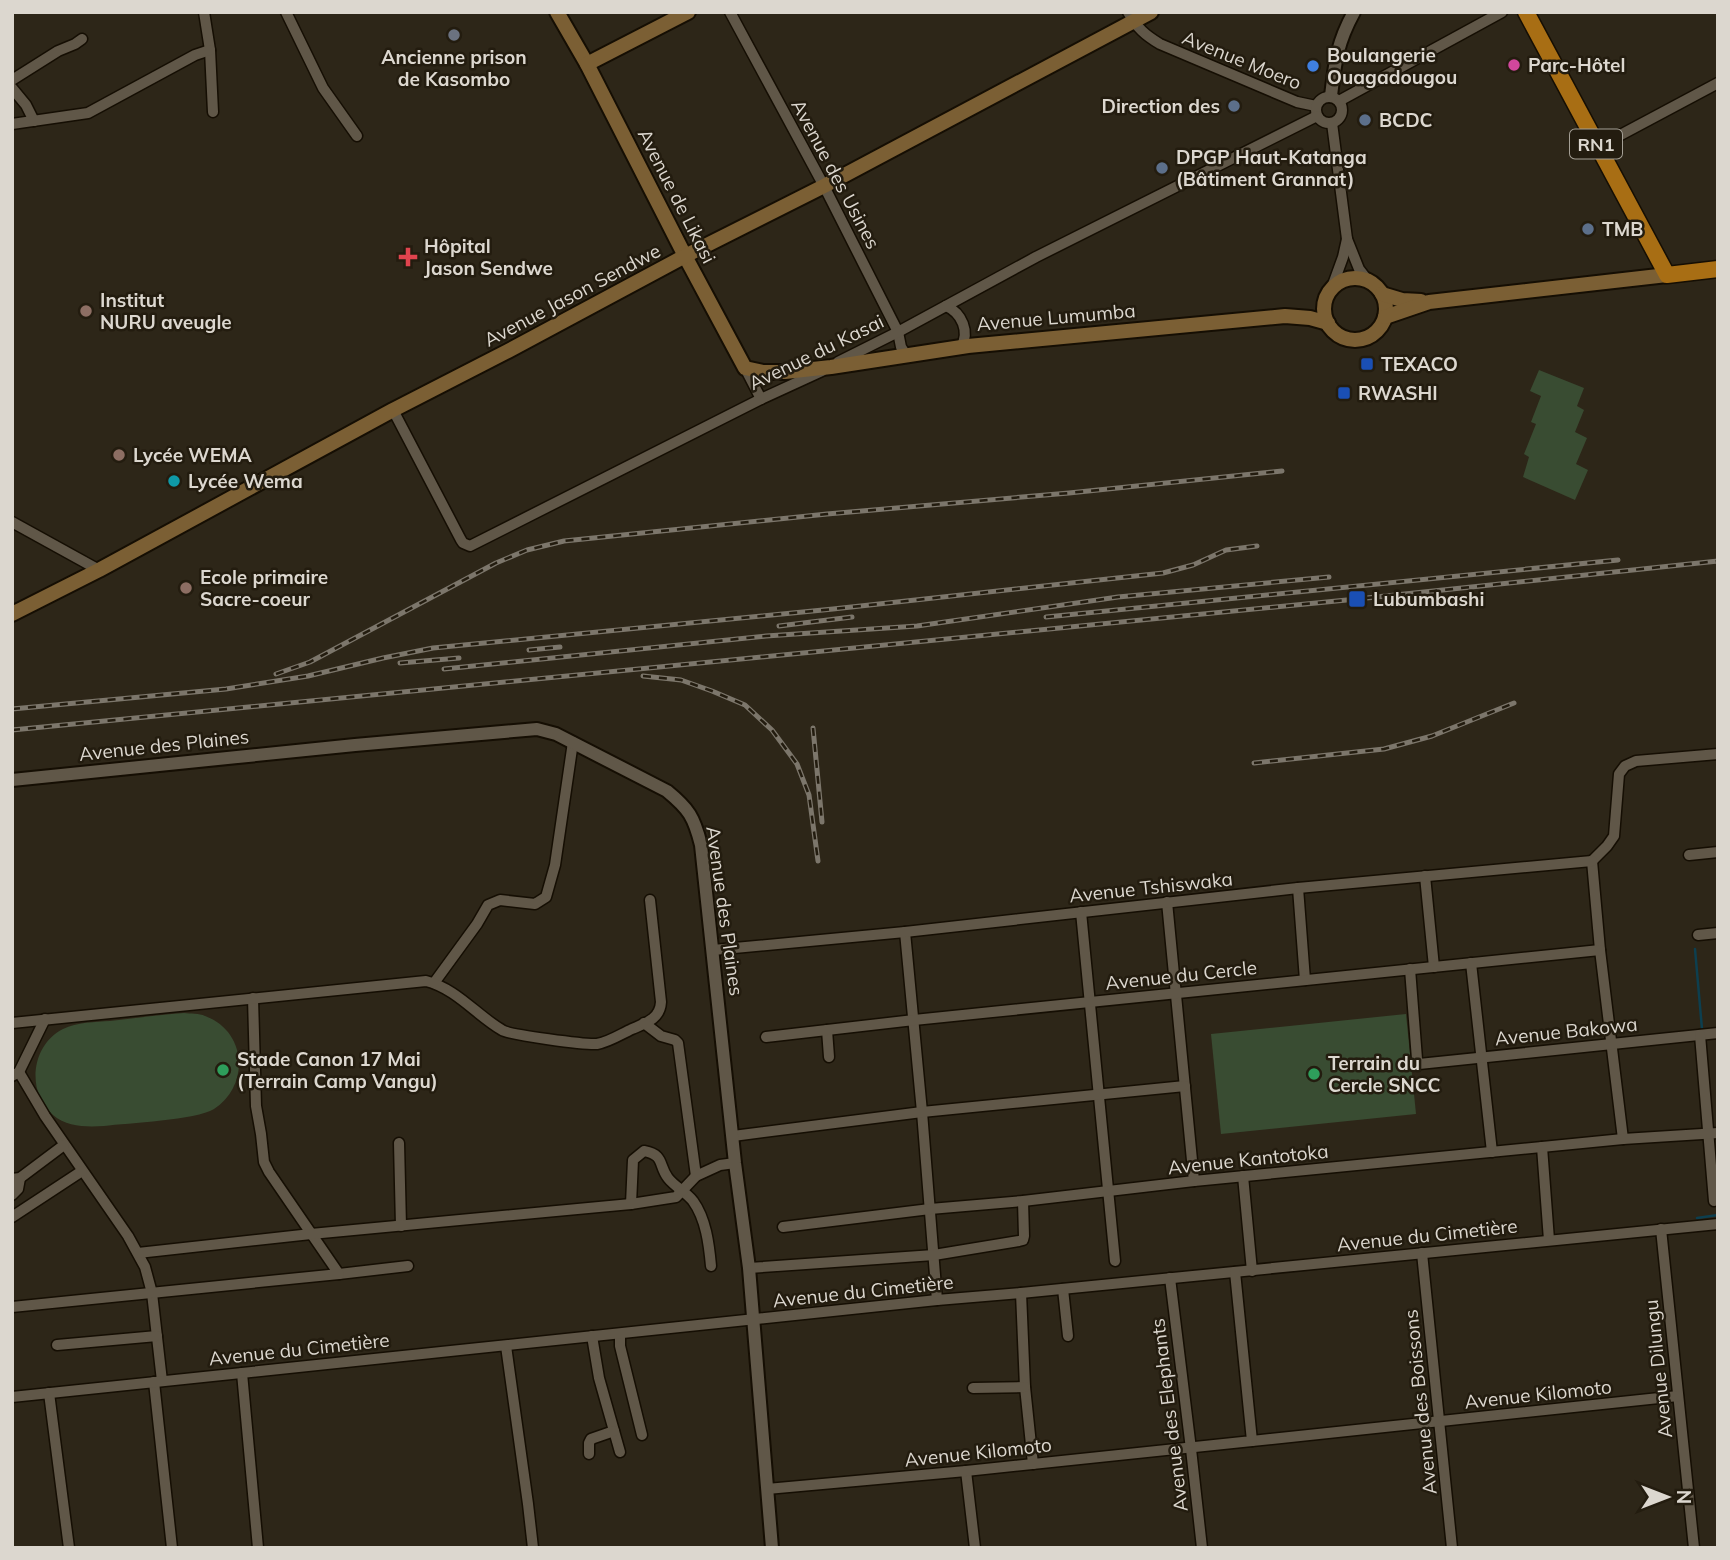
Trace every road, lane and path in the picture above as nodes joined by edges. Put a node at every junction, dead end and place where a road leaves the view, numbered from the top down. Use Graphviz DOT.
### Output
graph roads {
  1 [pos="204,12"];
  2 [pos="286,12"];
  3 [pos="558,12"];
  4 [pos="688,12"];
  5 [pos="730,12"];
  6 [pos="1151,12"];
  7 [pos="1353,12"];
  8 [pos="1502,12"];
  9 [pos="1526,12"];
  10 [pos="1131,17"];
  11 [pos="82,39"];
  12 [pos="210,50"];
  13 [pos="587,64"];
  14 [pos="12,80"];
  15 [pos="1718,83"];
  16 [pos="12,88"];
  17 [pos="1335,98"];
  18 [pos="1317,111"];
  19 [pos="213,112"];
  20 [pos="34,121"];
  21 [pos="1332,123"];
  22 [pos="12,124"];
  23 [pos="357,136"];
  24 [pos="1598,147"];
  25 [pos="824,186"];
  26 [pos="1347,239"];
  27 [pos="685,256"];
  28 [pos="1718,269"];
  29 [pos="1667,275"];
  30 [pos="1369,282"];
  31 [pos="1330,292"];
  32 [pos="1382,294"];
  33 [pos="1429,302"];
  34 [pos="946,306"];
  35 [pos="1285,316"];
  36 [pos="1385,317"];
  37 [pos="1328,323"];
  38 [pos="898,332"];
  39 [pos="961,347"];
  40 [pos="906,355"];
  41 [pos="831,367"];
  42 [pos="745,368"];
  43 [pos="761,398"];
  44 [pos="393,410"];
  45 [pos="12,523"];
  46 [pos="99,570"];
  47 [pos="12,614"];
  48 [pos="573,743"];
  49 [pos="1718,754"];
  50 [pos="12,780"];
  51 [pos="1718,852"];
  52 [pos="1689,855"];
  53 [pos="1592,861"];
  54 [pos="1425,876"];
  55 [pos="1298,888"];
  56 [pos="650,900"];
  57 [pos="1167,902"];
  58 [pos="1081,912"];
  59 [pos="905,932"];
  60 [pos="1718,933"];
  61 [pos="1698,934"];
  62 [pos="713,950"];
  63 [pos="1600,950"];
  64 [pos="1471,963"];
  65 [pos="1434,967"];
  66 [pos="1410,969"];
  67 [pos="1305,980"];
  68 [pos="434,984"];
  69 [pos="1176,993"];
  70 [pos="253,998"];
  71 [pos="1091,1002"];
  72 [pos="45,1019"];
  73 [pos="914,1020"];
  74 [pos="12,1023"];
  75 [pos="644,1023"];
  76 [pos="827,1030"];
  77 [pos="1718,1033"];
  78 [pos="1700,1035"];
  79 [pos="766,1037"];
  80 [pos="1611,1043"];
  81 [pos="829,1057"];
  82 [pos="1481,1057"];
  83 [pos="16,1074"];
  84 [pos="1185,1086"];
  85 [pos="1100,1095"];
  86 [pos="922,1112"];
  87 [pos="1713,1133"];
  88 [pos="733,1136"];
  89 [pos="1623,1139"];
  90 [pos="399,1143"];
  91 [pos="64,1145"];
  92 [pos="1542,1147"];
  93 [pos="1492,1152"];
  94 [pos="735,1163"];
  95 [pos="82,1171"];
  96 [pos="696,1176"];
  97 [pos="1243,1176"];
  98 [pos="16,1179"];
  99 [pos="1194,1181"];
  100 [pos="683,1191"];
  101 [pos="1108,1191"];
  102 [pos="12,1195"];
  103 [pos="1023,1201"];
  104 [pos="1714,1201"];
  105 [pos="631,1203"];
  106 [pos="930,1209"];
  107 [pos="12,1217"];
  108 [pos="1718,1224"];
  109 [pos="401,1226"];
  110 [pos="782,1227"];
  111 [pos="1661,1229"];
  112 [pos="311,1234"];
  113 [pos="1549,1240"];
  114 [pos="138,1253"];
  115 [pos="1422,1253"];
  116 [pos="934,1255"];
  117 [pos="1115,1261"];
  118 [pos="408,1266"];
  119 [pos="711,1266"];
  120 [pos="749,1268"];
  121 [pos="1252,1271"];
  122 [pos="1235,1272"];
  123 [pos="339,1274"];
  124 [pos="1170,1278"];
  125 [pos="1063,1289"];
  126 [pos="152,1293"];
  127 [pos="1021,1293"];
  128 [pos="937,1300"];
  129 [pos="12,1307"];
  130 [pos="754,1319"];
  131 [pos="620,1334"];
  132 [pos="157,1336"];
  133 [pos="593,1336"];
  134 [pos="1068,1336"];
  135 [pos="57,1345"];
  136 [pos="506,1346"];
  137 [pos="243,1373"];
  138 [pos="158,1382"];
  139 [pos="1025,1387"];
  140 [pos="973,1388"];
  141 [pos="49,1393"];
  142 [pos="1678,1396"];
  143 [pos="12,1397"];
  144 [pos="1439,1422"];
  145 [pos="614,1431"];
  146 [pos="642,1436"];
  147 [pos="1252,1441"];
  148 [pos="1191,1449"];
  149 [pos="621,1452"];
  150 [pos="589,1454"];
  151 [pos="1033,1464"];
  152 [pos="966,1471"];
  153 [pos="767,1489"];
  154 [pos="69,1548"];
  155 [pos="172,1548"];
  156 [pos="258,1548"];
  157 [pos="533,1548"];
  158 [pos="772,1548"];
  159 [pos="975,1548"];
  160 [pos="1202,1548"];
  161 [pos="1452,1548"];
  162 [pos="1694,1548"];
  1 -- 12 [label="street"];
  2 -- 23 [label="street"];
  3 -- 13 [label="main road, Avenue de Likasi"];
  4 -- 13 [label="main road"];
  5 -- 25 [label="street, Avenue des Usines"];
  6 -- 10 [label="main road, Avenue Jason Sendwe"];
  7 -- 17 [label="street"];
  8 -- 17 [label="street, Avenue du Kasai"];
  9 -- 24 [label="highway, RN1"];
  10 -- 18 [label="street, Avenue Moero"];
  10 -- 25 [label="main road, Avenue Jason Sendwe"];
  11 -- 14 [label="street"];
  12 -- 19 [label="street"];
  12 -- 20 [label="street"];
  13 -- 27 [label="main road, Avenue de Likasi"];
  15 -- 24 [label="street"];
  16 -- 20 [label="street"];
  17 -- 18 [label="street, Avenue du Kasai"];
  17 -- 21 [label="street"];
  18 -- 21 [label="street"];
  18 -- 34 [label="street, Avenue du Kasai"];
  20 -- 22 [label="street"];
  21 -- 26 [label="street"];
  24 -- 29 [label="highway, RN1"];
  25 -- 27 [label="main road, Avenue Jason Sendwe"];
  25 -- 38 [label="street, Avenue des Usines"];
  26 -- 30 [label="street"];
  26 -- 31 [label="street"];
  27 -- 42 [label="main road, Avenue de Likasi"];
  27 -- 44 [label="main road, Avenue Jason Sendwe"];
  28 -- 29 [label="highway"];
  29 -- 33 [label="main road"];
  30 -- 31 [label="main road"];
  30 -- 32 [label="main road"];
  31 -- 35 [label="main road"];
  31 -- 37 [label="main road"];
  32 -- 33 [label="main road"];
  32 -- 36 [label="main road"];
  33 -- 36 [label="main road"];
  34 -- 38 [label="street, Avenue du Kasai"];
  34 -- 39 [label="street"];
  35 -- 37 [label="main road"];
  35 -- 39 [label="main road, Avenue Lumumba"];
  36 -- 37 [label="main road"];
  38 -- 40 [label="street, Avenue des Usines"];
  38 -- 41 [label="street, Avenue du Kasai"];
  39 -- 40 [label="main road, Avenue Lumumba"];
  40 -- 41 [label="main road, Avenue Lumumba"];
  41 -- 42 [label="main road, Avenue Lumumba"];
  41 -- 43 [label="street, Avenue du Kasai"];
  42 -- 43 [label="street, Avenue de Likasi"];
  43 -- 44 [label="street, Avenue du Kasai"];
  44 -- 46 [label="main road, Avenue Jason Sendwe"];
  45 -- 46 [label="street"];
  46 -- 47 [label="main road, Avenue Jason Sendwe"];
  48 -- 50 [label="street, Avenue des Plaines"];
  48 -- 62 [label="street, Avenue des Plaines"];
  48 -- 68 [label="street"];
  49 -- 53 [label="street"];
  51 -- 52 [label="street"];
  53 -- 54 [label="street, Avenue Tshiswaka"];
  53 -- 63 [label="street"];
  54 -- 55 [label="street, Avenue Tshiswaka"];
  54 -- 65 [label="street"];
  55 -- 57 [label="street, Avenue Tshiswaka"];
  55 -- 67 [label="street"];
  56 -- 75 [label="street"];
  57 -- 58 [label="street, Avenue Tshiswaka"];
  57 -- 69 [label="street"];
  58 -- 59 [label="street, Avenue Tshiswaka"];
  58 -- 71 [label="street"];
  59 -- 62 [label="street, Avenue Tshiswaka"];
  59 -- 73 [label="street"];
  60 -- 61 [label="street"];
  62 -- 88 [label="street, Avenue des Plaines"];
  63 -- 64 [label="street, Avenue du Cercle"];
  63 -- 80 [label="street"];
  64 -- 65 [label="street, Avenue du Cercle"];
  64 -- 82 [label="street"];
  65 -- 66 [label="street, Avenue du Cercle"];
  66 -- 67 [label="street, Avenue du Cercle"];
  66 -- 82 [label="street, Avenue Bakowa"];
  67 -- 69 [label="street, Avenue du Cercle"];
  68 -- 70 [label="street"];
  68 -- 75 [label="street"];
  69 -- 71 [label="street, Avenue du Cercle"];
  69 -- 84 [label="street"];
  70 -- 72 [label="street"];
  70 -- 112 [label="street"];
  71 -- 73 [label="street, Avenue du Cercle"];
  71 -- 85 [label="street"];
  72 -- 74 [label="street"];
  72 -- 83 [label="street"];
  73 -- 76 [label="street, Avenue du Cercle"];
  73 -- 86 [label="street"];
  75 -- 96 [label="street"];
  76 -- 79 [label="street, Avenue du Cercle"];
  76 -- 81 [label="street"];
  77 -- 78 [label="street, Avenue Bakowa"];
  78 -- 80 [label="street, Avenue Bakowa"];
  78 -- 87 [label="street"];
  80 -- 82 [label="street, Avenue Bakowa"];
  80 -- 89 [label="street"];
  82 -- 93 [label="street"];
  83 -- 91 [label="street"];
  84 -- 85 [label="street"];
  84 -- 99 [label="street"];
  85 -- 86 [label="street"];
  85 -- 101 [label="street"];
  86 -- 88 [label="street"];
  86 -- 106 [label="street"];
  87 -- 89 [label="street, Avenue Kantotoka"];
  87 -- 104 [label="street"];
  88 -- 94 [label="street, Avenue des Plaines"];
  89 -- 92 [label="street, Avenue Kantotoka"];
  90 -- 109 [label="street"];
  91 -- 95 [label="street"];
  91 -- 98 [label="street"];
  92 -- 93 [label="street, Avenue Kantotoka"];
  92 -- 113 [label="street"];
  93 -- 97 [label="street, Avenue Kantotoka"];
  94 -- 96 [label="street"];
  94 -- 120 [label="street, Avenue des Plaines"];
  95 -- 107 [label="street"];
  95 -- 114 [label="street"];
  96 -- 100 [label="street"];
  97 -- 99 [label="street, Avenue Kantotoka"];
  97 -- 121 [label="street"];
  98 -- 102 [label="street"];
  99 -- 101 [label="street, Avenue Kantotoka"];
  100 -- 105 [label="street"];
  100 -- 105 [label="street"];
  100 -- 119 [label="street"];
  101 -- 103 [label="street, Avenue Kantotoka"];
  101 -- 117 [label="street"];
  103 -- 106 [label="street, Avenue Kantotoka"];
  103 -- 116 [label="street"];
  105 -- 109 [label="street"];
  106 -- 110 [label="street, Avenue Kantotoka"];
  106 -- 116 [label="street"];
  108 -- 111 [label="street, Avenue du Cimetière"];
  109 -- 112 [label="street"];
  111 -- 113 [label="street, Avenue du Cimetière"];
  111 -- 142 [label="street, Avenue Dilungu"];
  112 -- 114 [label="street"];
  112 -- 123 [label="street"];
  113 -- 115 [label="street, Avenue du Cimetière"];
  114 -- 126 [label="street"];
  115 -- 121 [label="street, Avenue du Cimetière"];
  115 -- 144 [label="street, Avenue des Boissons"];
  116 -- 120 [label="street"];
  116 -- 128 [label="street"];
  118 -- 123 [label="street"];
  120 -- 130 [label="street, Avenue des Plaines"];
  121 -- 122 [label="street, Avenue du Cimetière"];
  122 -- 124 [label="street, Avenue du Cimetière"];
  122 -- 147 [label="street"];
  123 -- 126 [label="street"];
  124 -- 125 [label="street, Avenue du Cimetière"];
  124 -- 148 [label="street, Avenue des Elephants"];
  125 -- 127 [label="street, Avenue du Cimetière"];
  125 -- 134 [label="street"];
  126 -- 129 [label="street"];
  126 -- 132 [label="street"];
  127 -- 128 [label="street, Avenue du Cimetière"];
  127 -- 139 [label="street"];
  128 -- 130 [label="street, Avenue du Cimetière"];
  130 -- 131 [label="street, Avenue du Cimetière"];
  130 -- 153 [label="street, Avenue des Plaines"];
  131 -- 133 [label="street, Avenue du Cimetière"];
  131 -- 146 [label="street"];
  132 -- 135 [label="street"];
  132 -- 138 [label="street"];
  133 -- 136 [label="street, Avenue du Cimetière"];
  133 -- 145 [label="street"];
  136 -- 137 [label="street, Avenue du Cimetière"];
  136 -- 157 [label="street"];
  137 -- 138 [label="street, Avenue du Cimetière"];
  137 -- 156 [label="street"];
  138 -- 141 [label="street, Avenue du Cimetière"];
  138 -- 155 [label="street"];
  139 -- 140 [label="street"];
  139 -- 151 [label="street"];
  141 -- 143 [label="street, Avenue du Cimetière"];
  141 -- 154 [label="street"];
  142 -- 144 [label="street, Avenue Kilomoto"];
  142 -- 162 [label="street, Avenue Dilungu"];
  144 -- 147 [label="street, Avenue Kilomoto"];
  144 -- 161 [label="street, Avenue des Boissons"];
  145 -- 149 [label="street"];
  145 -- 150 [label="street"];
  147 -- 148 [label="street, Avenue Kilomoto"];
  148 -- 151 [label="street, Avenue Kilomoto"];
  148 -- 160 [label="street, Avenue des Elephants"];
  151 -- 152 [label="street, Avenue Kilomoto"];
  152 -- 153 [label="street, Avenue Kilomoto"];
  152 -- 159 [label="street"];
  153 -- 158 [label="street, Avenue des Plaines"];
}
